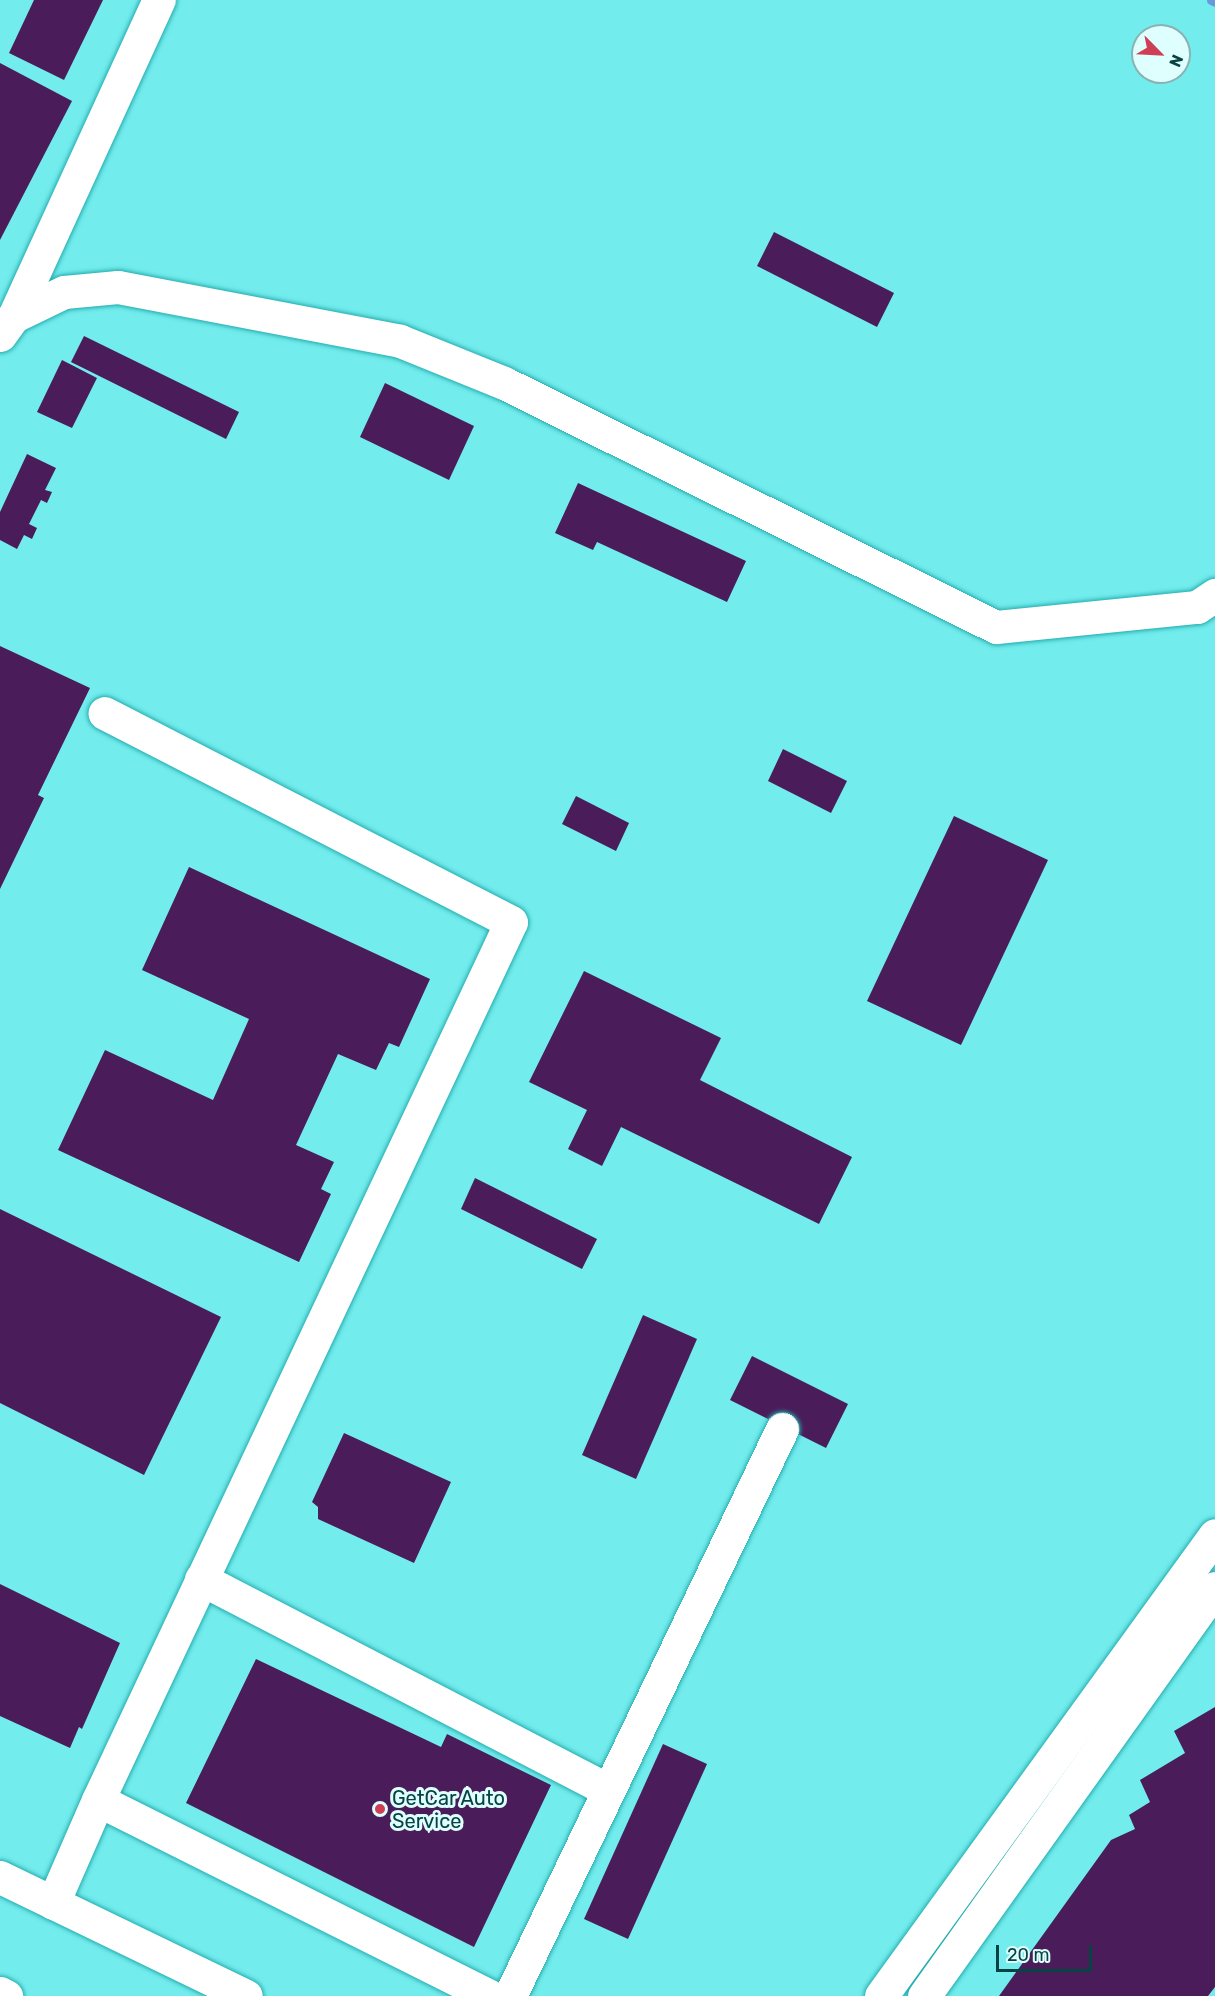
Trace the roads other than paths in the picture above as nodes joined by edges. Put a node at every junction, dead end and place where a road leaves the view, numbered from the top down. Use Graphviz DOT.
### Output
graph roads {
  1 [pos="159,0"];
  2 [pos="7,325"];
  3 [pos="1215,595"];
  4 [pos="105,713"];
  5 [pos="782,1429"];
  6 [pos="1215,1535"];
  7 [pos="201,1579"];
  8 [pos="1215,1587"];
  9 [pos="608,1790"];
  10 [pos="98,1800"];
  11 [pos="0,1877"];
  12 [pos="53,1903"];
  13 [pos="0,1993"];
  14 [pos="6,1996"];
  15 [pos="246,1996"];
  16 [pos="490,1996"];
  17 [pos="510,1996"];
  18 [pos="881,1996"];
  19 [pos="924,1996"];
  1 -- 2 [label="main road"];
  2 -- 3 [label="main road"];
  4 -- 7 [label="main road"];
  5 -- 9 [label="main road"];
  6 -- 18 [label="main road"];
  7 -- 9 [label="main road"];
  7 -- 10 [label="main road"];
  8 -- 19 [label="main road"];
  9 -- 17 [label="main road"];
  10 -- 12 [label="main road"];
  10 -- 16 [label="main road"];
  11 -- 12 [label="main road"];
  12 -- 15 [label="main road"];
  13 -- 14 [label="main road"];
}
